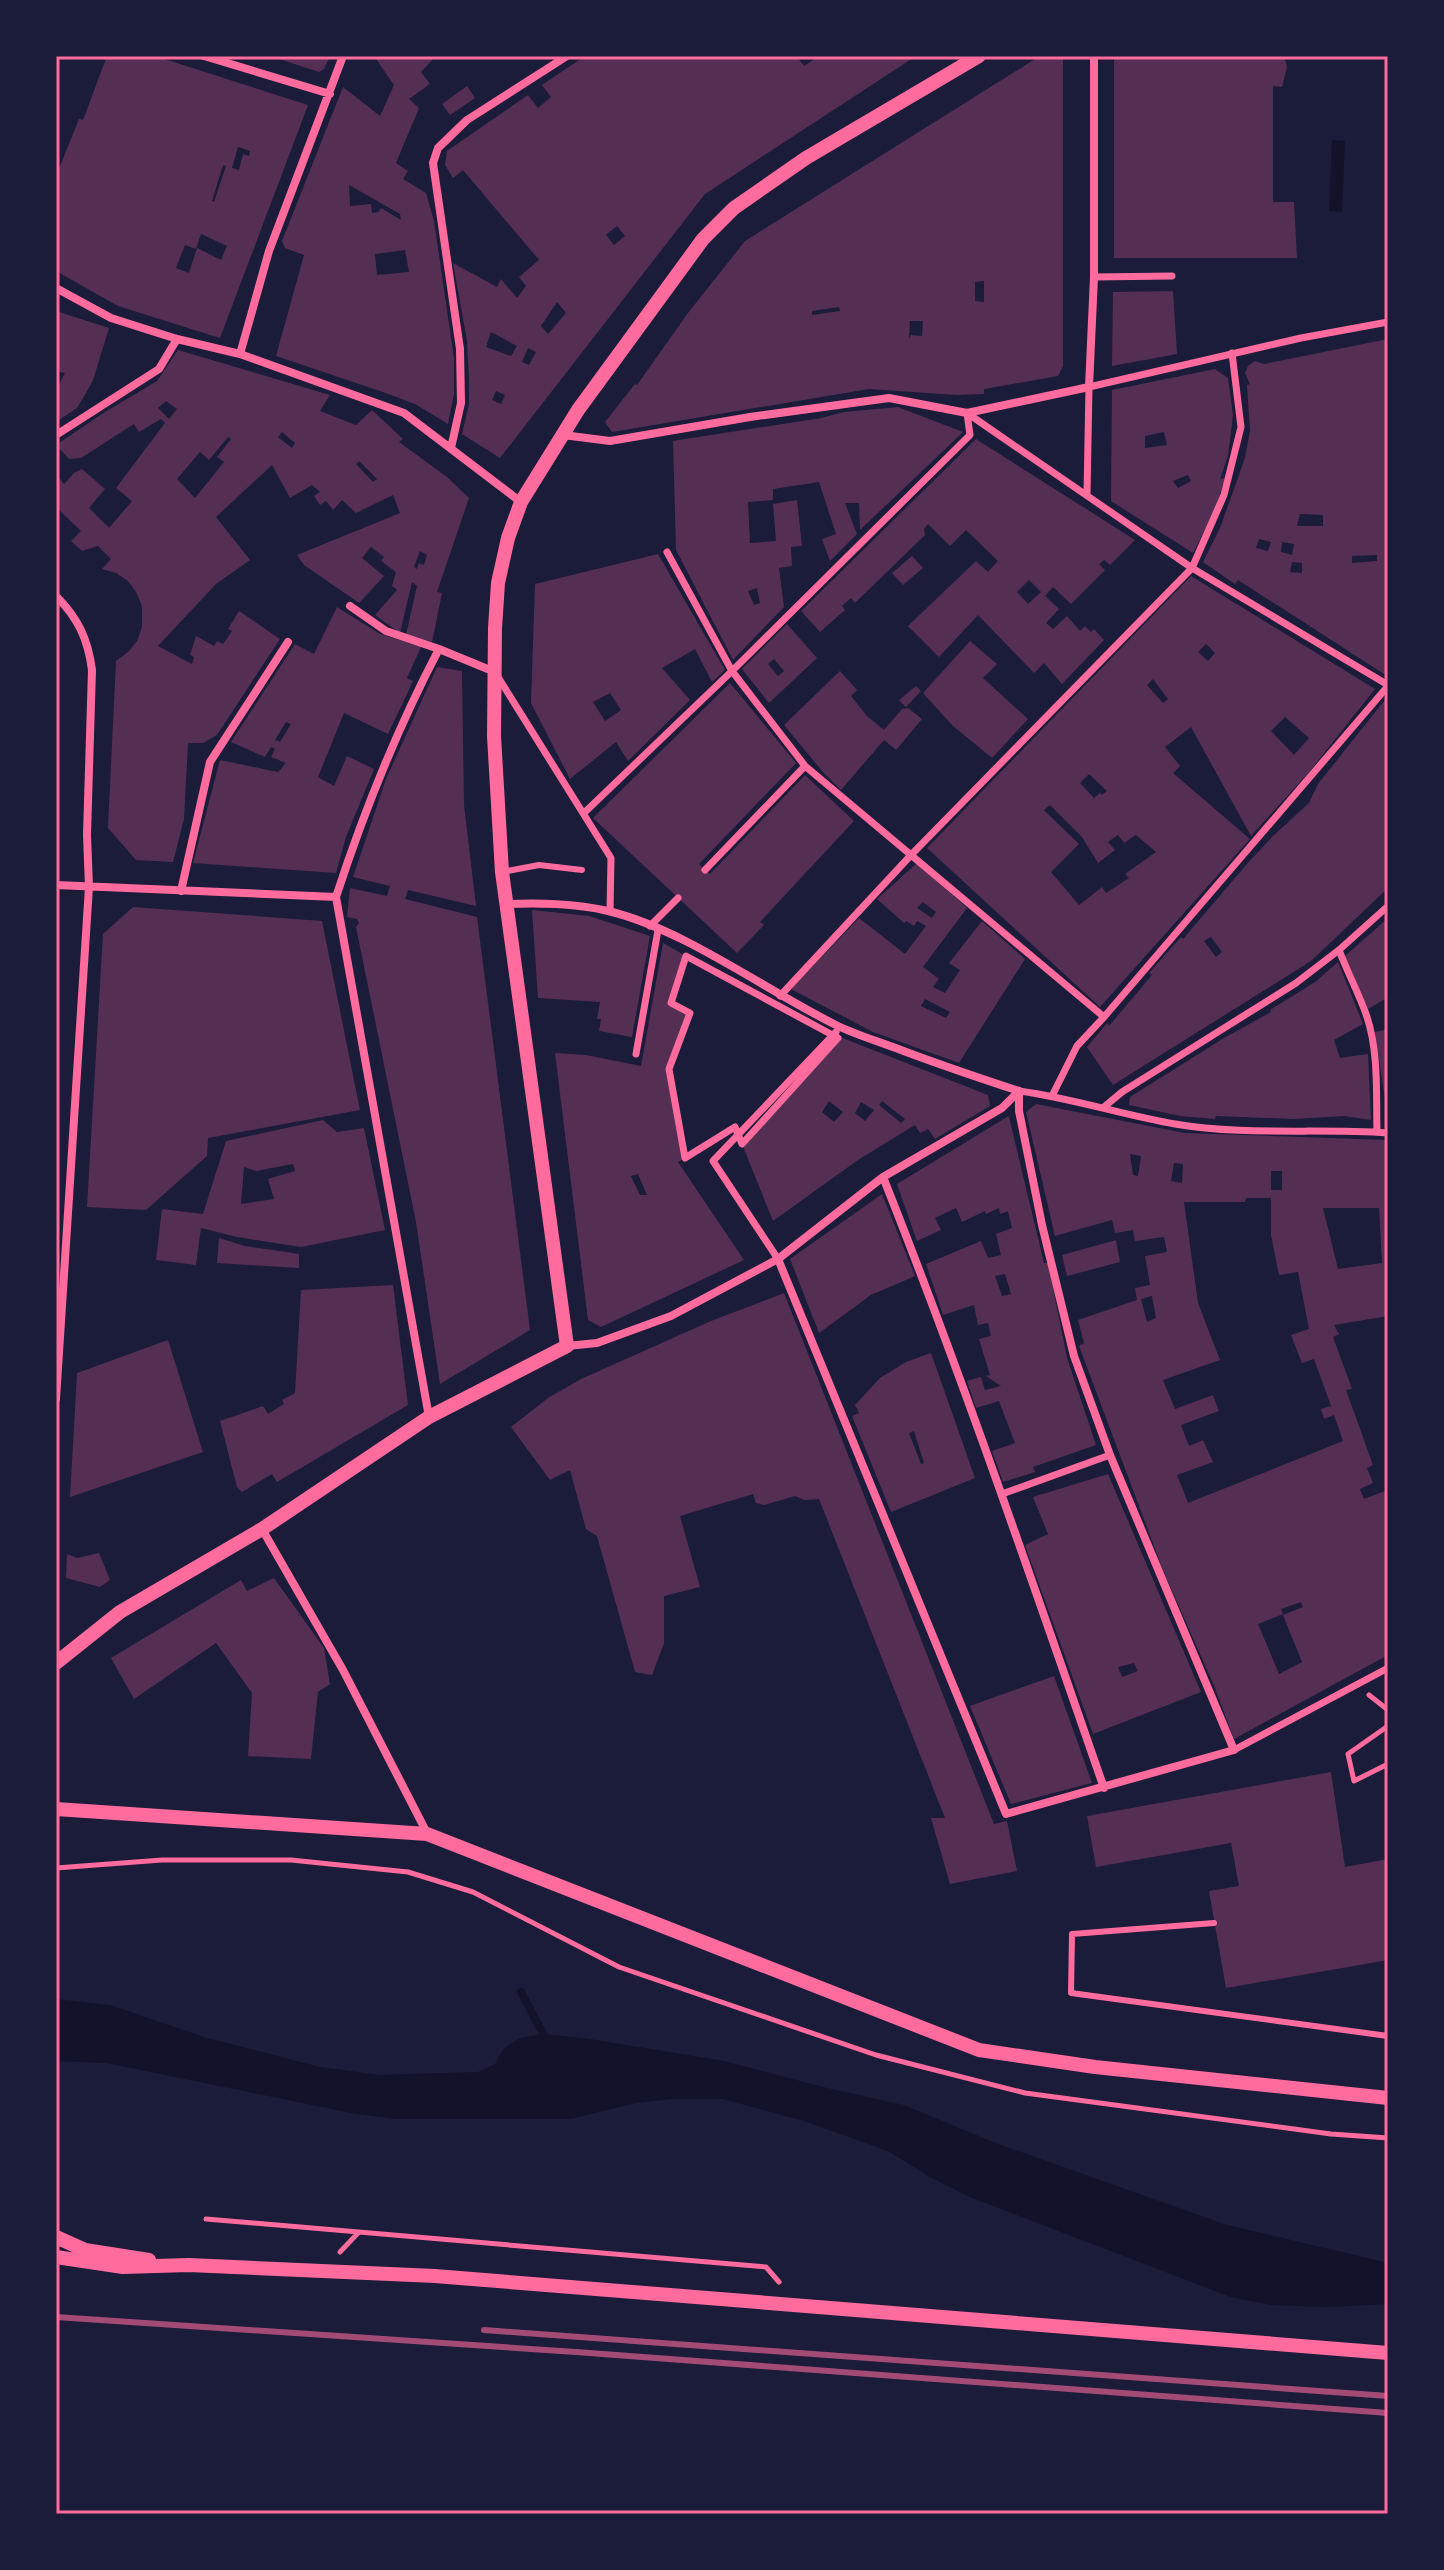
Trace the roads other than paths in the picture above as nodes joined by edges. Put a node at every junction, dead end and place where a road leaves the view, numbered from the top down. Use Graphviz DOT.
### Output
graph roads {
  1 [pos="204,56"];
  2 [pos="343,56"];
  3 [pos="567,56"];
  4 [pos="979,56"];
  5 [pos="1094,56"];
  6 [pos="330,94"];
  7 [pos="1172,276"];
  8 [pos="1094,277"];
  9 [pos="56,288"];
  10 [pos="1388,322"];
  11 [pos="177,339"];
  12 [pos="1232,353"];
  13 [pos="240,354"];
  14 [pos="1089,387"];
  15 [pos="967,413"];
  16 [pos="56,435"];
  17 [pos="563,435"];
  18 [pos="451,448"];
  19 [pos="1087,494"];
  20 [pos="521,502"];
  21 [pos="667,552"];
  22 [pos="1192,568"];
  23 [pos="56,596"];
  24 [pos="350,606"];
  25 [pos="288,642"];
  26 [pos="439,649"];
  27 [pos="732,671"];
  28 [pos="495,672"];
  29 [pos="1388,686"];
  30 [pos="805,766"];
  31 [pos="584,813"];
  32 [pos="912,854"];
  33 [pos="582,870"];
  34 [pos="705,870"];
  35 [pos="502,872"];
  36 [pos="56,885"];
  37 [pos="89,887"];
  38 [pos="181,891"];
  39 [pos="336,897"];
  40 [pos="678,898"];
  41 [pos="505,904"];
  42 [pos="1388,906"];
  43 [pos="610,911"];
  44 [pos="654,928"];
  45 [pos="1339,950"];
  46 [pos="780,996"];
  47 [pos="1104,1017"];
  48 [pos="840,1027"];
  49 [pos="833,1035"];
  50 [pos="636,1054"];
  51 [pos="1019,1091"];
  52 [pos="1052,1096"];
  53 [pos="1104,1107"];
  54 [pos="1377,1132"];
  55 [pos="1388,1133"];
  56 [pos="739,1136"];
  57 [pos="883,1177"];
  58 [pos="778,1259"];
  59 [pos="567,1346"];
  60 [pos="56,1399"];
  61 [pos="429,1417"];
  62 [pos="1110,1455"];
  63 [pos="1002,1494"];
  64 [pos="262,1529"];
  65 [pos="56,1663"];
  66 [pos="1388,1668"];
  67 [pos="1234,1750"];
  68 [pos="1104,1788"];
  69 [pos="56,1809"];
  70 [pos="427,1834"];
  71 [pos="1214,1923"];
  72 [pos="1388,2036"];
  73 [pos="1388,2098"];
  74 [pos="56,2237"];
  75 [pos="56,2257"];
  76 [pos="189,2265"];
  77 [pos="1388,2353"];
  1 -- 6 [label="street"];
  2 -- 6 [label="street"];
  3 -- 18 [label="street"];
  4 -- 17 [label="street"];
  5 -- 8 [label="street"];
  6 -- 13 [label="street"];
  7 -- 8 [label="street"];
  8 -- 14 [label="street"];
  9 -- 11 [label="street"];
  10 -- 12 [label="street"];
  11 -- 13 [label="street"];
  11 -- 16 [label="street"];
  12 -- 14 [label="street"];
  12 -- 22 [label="street"];
  13 -- 18 [label="street"];
  14 -- 15 [label="street"];
  14 -- 19 [label="street"];
  15 -- 17 [label="street"];
  15 -- 19 [label="street"];
  15 -- 27 [label="street"];
  17 -- 20 [label="street"];
  18 -- 20 [label="street"];
  19 -- 22 [label="street"];
  20 -- 28 [label="street"];
  21 -- 27 [label="street"];
  22 -- 29 [label="street"];
  22 -- 32 [label="street"];
  23 -- 37 [label="street"];
  24 -- 26 [label="street"];
  25 -- 38 [label="street"];
  26 -- 28 [label="street"];
  26 -- 39 [label="street"];
  27 -- 30 [label="street"];
  27 -- 31 [label="street"];
  28 -- 31 [label="street"];
  28 -- 35 [label="street"];
  29 -- 47 [label="street"];
  30 -- 32 [label="street"];
  30 -- 34 [label="street"];
  31 -- 43 [label="street"];
  32 -- 46 [label="street"];
  32 -- 47 [label="street"];
  33 -- 35 [label="lane"];
  35 -- 41 [label="street"];
  36 -- 37 [label="street"];
  37 -- 38 [label="street"];
  37 -- 60 [label="street"];
  38 -- 39 [label="street"];
  39 -- 61 [label="street"];
  40 -- 44 [label="street"];
  41 -- 43 [label="street"];
  41 -- 59 [label="street"];
  42 -- 45 [label="street"];
  43 -- 44 [label="street"];
  44 -- 46 [label="street"];
  44 -- 50 [label="street"];
  45 -- 53 [label="street"];
  45 -- 54 [label="street"];
  46 -- 48 [label="street"];
  47 -- 52 [label="street"];
  48 -- 49 [label="street"];
  48 -- 51 [label="street"];
  49 -- 56 [label="street"];
  49 -- 56 [label="street"];
  51 -- 52 [label="street"];
  51 -- 57 [label="street"];
  51 -- 62 [label="street"];
  52 -- 53 [label="street"];
  53 -- 54 [label="street"];
  54 -- 55 [label="street"];
  56 -- 58 [label="street"];
  57 -- 58 [label="street"];
  57 -- 63 [label="street"];
  58 -- 59 [label="street"];
  58 -- 68 [label="street"];
  59 -- 61 [label="street"];
  61 -- 64 [label="street"];
  62 -- 63 [label="street"];
  62 -- 67 [label="street"];
  63 -- 68 [label="street"];
  64 -- 65 [label="street"];
  64 -- 70 [label="street"];
  66 -- 67 [label="street"];
  67 -- 68 [label="street"];
  69 -- 70 [label="street"];
  70 -- 73 [label="street"];
  71 -- 72 [label="lane"];
  74 -- 76 [label="street"];
  75 -- 76 [label="street"];
  76 -- 77 [label="street"];
}
